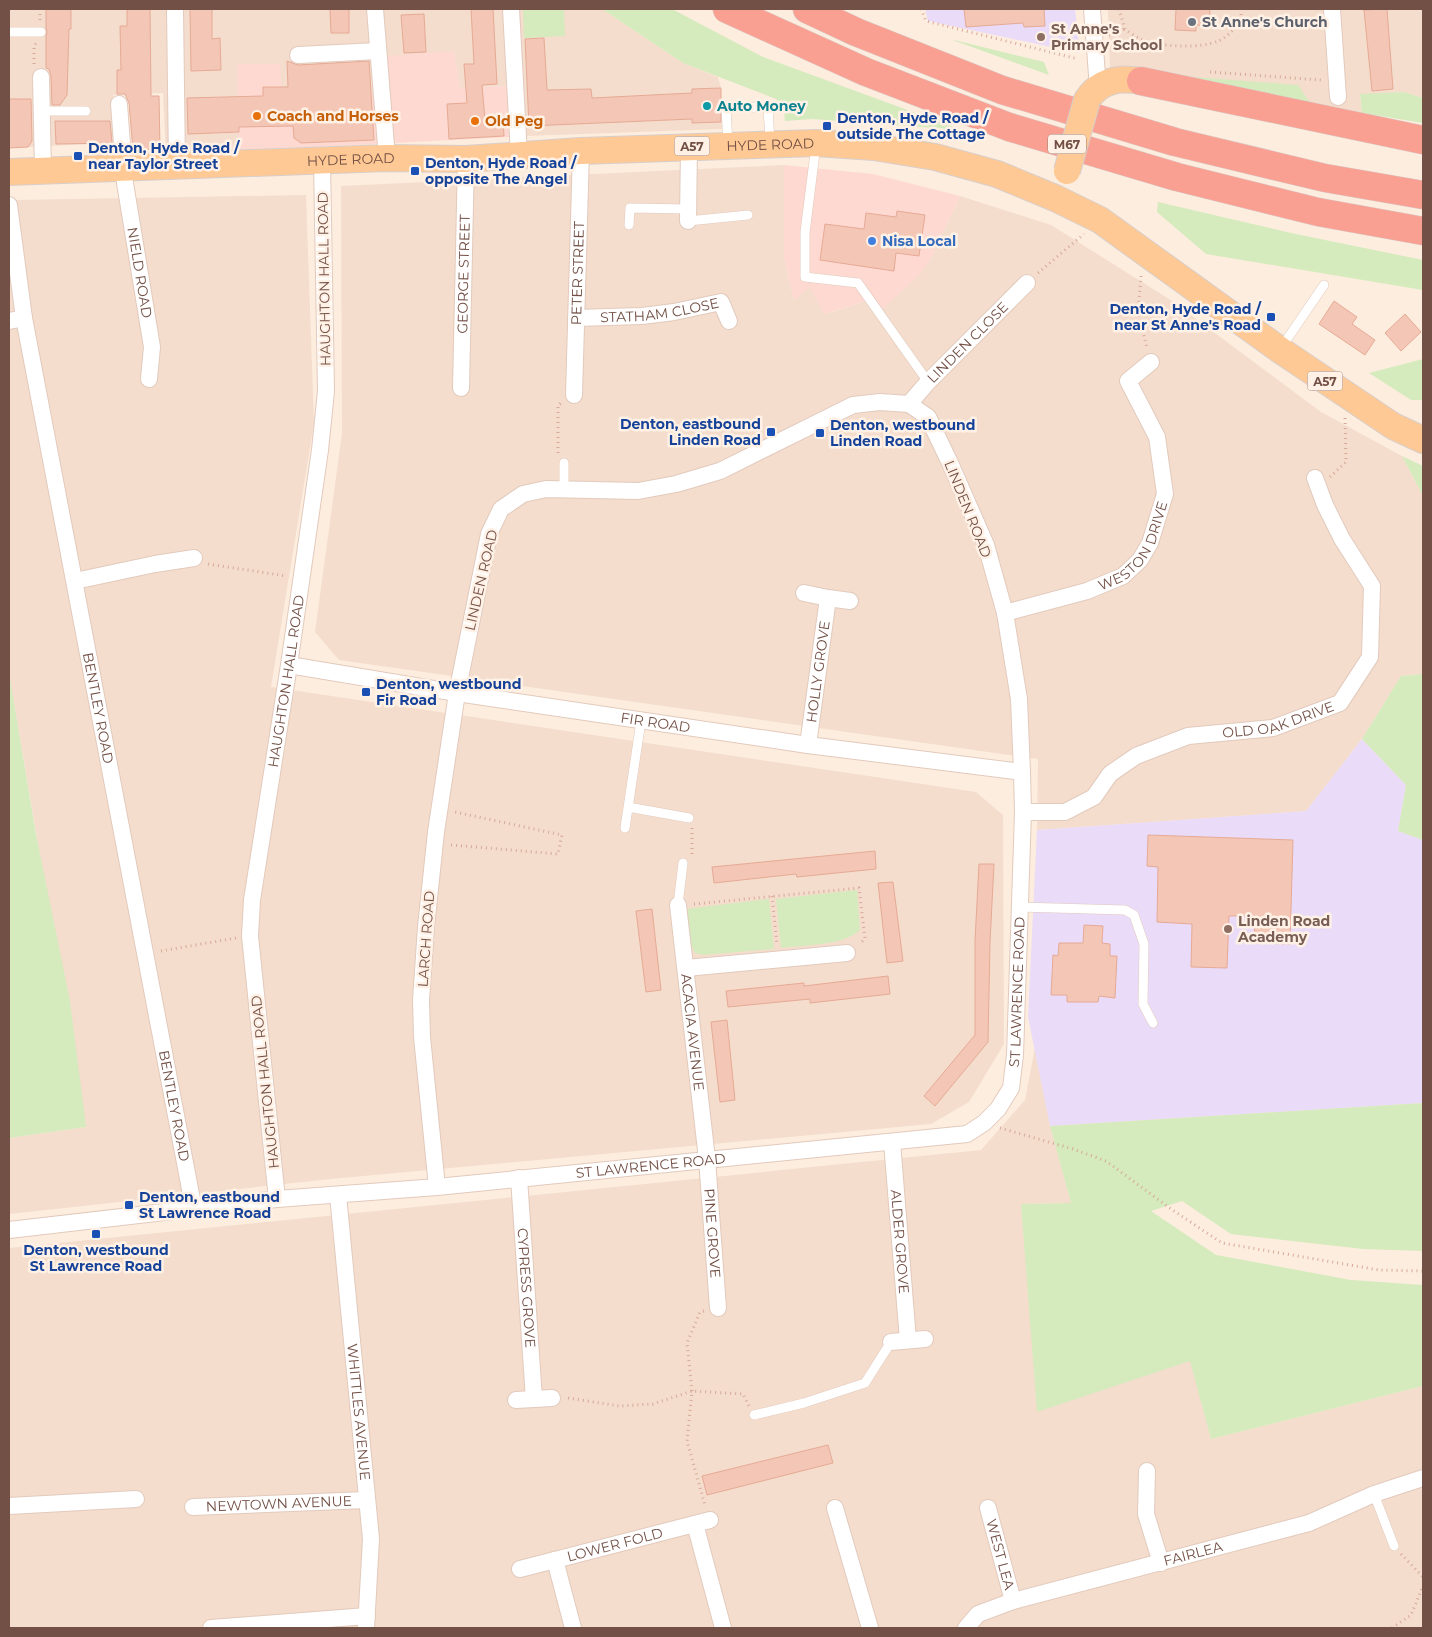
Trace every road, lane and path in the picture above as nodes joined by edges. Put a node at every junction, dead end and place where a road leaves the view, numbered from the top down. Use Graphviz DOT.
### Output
graph roads {
  1 [pos="176,9"];
  2 [pos="375,9"];
  3 [pos="511,9"];
  4 [pos="727,9"];
  5 [pos="807,9"];
  6 [pos="921,9"];
  7 [pos="1092,9"];
  8 [pos="1119,9"];
  9 [pos="1241,9"];
  10 [pos="1332,9"];
  11 [pos="9,32"];
  12 [pos="40,32"];
  13 [pos="378,51"];
  14 [pos="298,55"];
  15 [pos="1078,59"];
  16 [pos="1203,71"];
  17 [pos="41,77"];
  18 [pos="1141,81"];
  19 [pos="1338,89"];
  20 [pos="1092,94"];
  21 [pos="120,104"];
  22 [pos="42,111"];
  23 [pos="86,111"];
  24 [pos="1423,140"];
  25 [pos="816,143"];
  26 [pos="770,144"];
  27 [pos="728,145"];
  28 [pos="689,146"];
  29 [pos="581,151"];
  30 [pos="520,154"];
  31 [pos="387,158"];
  32 [pos="466,159"];
  33 [pos="322,161"];
  34 [pos="177,165"];
  35 [pos="125,167"];
  36 [pos="43,171"];
  37 [pos="9,172"];
  38 [pos="1423,195"];
  39 [pos="1055,198"];
  40 [pos="9,205"];
  41 [pos="688,215"];
  42 [pos="748,215"];
  43 [pos="1100,220"];
  44 [pos="629,225"];
  45 [pos="1423,230"];
  46 [pos="1143,250"];
  47 [pos="1027,283"];
  48 [pos="1324,285"];
  49 [pos="576,318"];
  50 [pos="16,320"];
  51 [pos="729,321"];
  52 [pos="1280,350"];
  53 [pos="1151,362"];
  54 [pos="149,379"];
  55 [pos="928,382"];
  56 [pos="461,388"];
  57 [pos="1344,393"];
  58 [pos="574,394"];
  59 [pos="909,404"];
  60 [pos="1423,440"];
  61 [pos="1346,462"];
  62 [pos="564,463"];
  63 [pos="1315,478"];
  64 [pos="564,489"];
  65 [pos="194,558"];
  66 [pos="302,578"];
  67 [pos="75,581"];
  68 [pos="804,593"];
  69 [pos="828,598"];
  70 [pos="850,601"];
  71 [pos="1005,613"];
  72 [pos="290,665"];
  73 [pos="457,693"];
  74 [pos="641,721"];
  75 [pos="808,745"];
  76 [pos="1022,772"];
  77 [pos="628,807"];
  78 [pos="440,809"];
  79 [pos="689,818"];
  80 [pos="1022,819"];
  81 [pos="625,828"];
  82 [pos="435,844"];
  83 [pos="683,863"];
  84 [pos="772,896"];
  85 [pos="678,905"];
  86 [pos="1019,907"];
  87 [pos="250,936"];
  88 [pos="846,953"];
  89 [pos="145,954"];
  90 [pos="778,959"];
  91 [pos="686,968"];
  92 [pos="1153,1023"];
  93 [pos="984,1123"];
  94 [pos="892,1142"];
  95 [pos="707,1159"];
  96 [pos="519,1178"];
  97 [pos="437,1187"];
  98 [pos="338,1195"];
  99 [pos="277,1199"];
  100 [pos="194,1210"];
  101 [pos="9,1230"];
  102 [pos="1423,1271"];
  103 [pos="718,1308"];
  104 [pos="925,1339"];
  105 [pos="908,1340"];
  106 [pos="891,1342"];
  107 [pos="692,1391"];
  108 [pos="552,1398"];
  109 [pos="534,1399"];
  110 [pos="516,1400"];
  111 [pos="754,1415"];
  112 [pos="1147,1471"];
  113 [pos="1423,1478"];
  114 [pos="1374,1494"];
  115 [pos="136,1499"];
  116 [pos="366,1500"];
  117 [pos="9,1506"];
  118 [pos="193,1507"];
  119 [pos="835,1508"];
  120 [pos="988,1508"];
  121 [pos="702,1522"];
  122 [pos="1394,1546"];
  123 [pos="555,1560"];
  124 [pos="1161,1563"];
  125 [pos="520,1569"];
  126 [pos="1423,1577"];
  127 [pos="1423,1586"];
  128 [pos="1013,1601"];
  129 [pos="366,1622"];
  130 [pos="211,1628"];
  131 [pos="573,1628"];
  132 [pos="723,1628"];
  133 [pos="870,1628"];
  134 [pos="966,1628"];
  135 [pos="1392,1628"];
  1 -- 34 [label="street"];
  2 -- 13 [label="street"];
  3 -- 30 [label="street"];
  4 -- 45 [label="highway, M67"];
  5 -- 38 [label="highway, M67"];
  6 -- 15 [label="path"];
  7 -- 20 [label="street"];
  8 -- 9 [label="path"];
  10 -- 19 [label="street"];
  11 -- 12 [label="lane"];
  13 -- 14 [label="street"];
  13 -- 31 [label="street"];
  16 -- 19 [label="path"];
  17 -- 22 [label="street"];
  18 -- 20 [label="main road"];
  18 -- 24 [label="highway"];
  20 -- 39 [label="main road, bridge"];
  21 -- 35 [label="street, NIELD ROAD"];
  22 -- 23 [label="lane"];
  22 -- 36 [label="street"];
  25 -- 26 [label="main road, HYDE ROAD / A57"];
  25 -- 39 [label="main road, HYDE ROAD / A57"];
  25 -- 55 [label="lane"];
  26 -- 27 [label="main road, HYDE ROAD / A57"];
  26 -- 27 [label="lane"];
  27 -- 28 [label="main road, HYDE ROAD / A57"];
  28 -- 29 [label="main road, HYDE ROAD / A57"];
  28 -- 41 [label="street"];
  29 -- 30 [label="main road, HYDE ROAD / A57"];
  29 -- 49 [label="street, PETER STREET"];
  30 -- 32 [label="main road, HYDE ROAD / A57"];
  31 -- 32 [label="main road, HYDE ROAD / A57"];
  31 -- 33 [label="main road, HYDE ROAD / A57"];
  32 -- 56 [label="street, GEORGE STREET"];
  33 -- 34 [label="main road, HYDE ROAD / A57"];
  33 -- 66 [label="street, HAUGHTON HALL ROAD"];
  34 -- 35 [label="main road, HYDE ROAD / A57"];
  35 -- 36 [label="main road, HYDE ROAD / A57"];
  35 -- 54 [label="street, NIELD ROAD"];
  36 -- 37 [label="main road, HYDE ROAD / A57"];
  39 -- 43 [label="main road, HYDE ROAD / A57"];
  40 -- 50 [label="street, BENTLEY ROAD"];
  41 -- 42 [label="lane"];
  41 -- 44 [label="lane"];
  43 -- 46 [label="main road, HYDE ROAD / A57"];
  43 -- 47 [label="path"];
  46 -- 52 [label="main road, HYDE ROAD / A57"];
  46 -- 53 [label="path"];
  47 -- 55 [label="street, LINDEN CLOSE"];
  48 -- 52 [label="lane"];
  49 -- 51 [label="street, STATHAM CLOSE"];
  49 -- 58 [label="street, PETER STREET"];
  50 -- 67 [label="street, BENTLEY ROAD"];
  52 -- 57 [label="main road, HYDE ROAD / A57"];
  53 -- 71 [label="street, WESTON DRIVE"];
  55 -- 59 [label="street, LINDEN CLOSE"];
  57 -- 60 [label="main road, HYDE ROAD / A57"];
  57 -- 61 [label="path"];
  58 -- 62 [label="path"];
  59 -- 64 [label="street, LINDEN ROAD"];
  59 -- 71 [label="street, LINDEN ROAD"];
  62 -- 64 [label="lane"];
  63 -- 80 [label="street, OLD OAK DRIVE"];
  64 -- 73 [label="street, LINDEN ROAD"];
  65 -- 66 [label="path"];
  65 -- 67 [label="street"];
  66 -- 72 [label="street, HAUGHTON HALL ROAD"];
  67 -- 89 [label="street, BENTLEY ROAD"];
  68 -- 69 [label="street"];
  69 -- 70 [label="street"];
  69 -- 75 [label="street, HOLLY GROVE"];
  71 -- 76 [label="street, LINDEN ROAD"];
  72 -- 73 [label="street, FIR ROAD"];
  72 -- 87 [label="street, HAUGHTON HALL ROAD"];
  73 -- 74 [label="street, FIR ROAD"];
  73 -- 78 [label="street, LARCH ROAD"];
  74 -- 75 [label="street, FIR ROAD"];
  74 -- 77 [label="lane"];
  75 -- 76 [label="street, FIR ROAD"];
  76 -- 80 [label="street, LINDEN ROAD"];
  77 -- 79 [label="lane"];
  77 -- 81 [label="lane"];
  78 -- 82 [label="street, LARCH ROAD"];
  78 -- 82 [label="path"];
  79 -- 83 [label="path"];
  80 -- 86 [label="street, ST LAWRENCE ROAD"];
  82 -- 97 [label="street, LARCH ROAD"];
  83 -- 85 [label="lane"];
  84 -- 85 [label="path"];
  84 -- 88 [label="path"];
  84 -- 90 [label="path"];
  85 -- 91 [label="street, ACACIA AVENUE"];
  86 -- 92 [label="lane"];
  86 -- 93 [label="street, ST LAWRENCE ROAD"];
  87 -- 89 [label="path"];
  87 -- 99 [label="street, HAUGHTON HALL ROAD"];
  88 -- 90 [label="street"];
  89 -- 100 [label="street, BENTLEY ROAD"];
  90 -- 91 [label="street"];
  91 -- 95 [label="street, ACACIA AVENUE"];
  93 -- 94 [label="street, ST LAWRENCE ROAD"];
  93 -- 102 [label="path"];
  94 -- 95 [label="street, ST LAWRENCE ROAD"];
  94 -- 105 [label="street, ALDER GROVE"];
  95 -- 96 [label="street, ST LAWRENCE ROAD"];
  95 -- 103 [label="street, PINE GROVE"];
  96 -- 97 [label="street, ST LAWRENCE ROAD"];
  96 -- 109 [label="street, CYPRESS GROVE"];
  97 -- 98 [label="street, ST LAWRENCE ROAD"];
  98 -- 99 [label="street, ST LAWRENCE ROAD"];
  98 -- 116 [label="street, WHITTLES AVENUE"];
  99 -- 100 [label="street, ST LAWRENCE ROAD"];
  100 -- 101 [label="street, ST LAWRENCE ROAD"];
  103 -- 107 [label="path"];
  104 -- 105 [label="street"];
  105 -- 106 [label="street"];
  106 -- 111 [label="lane"];
  107 -- 108 [label="path"];
  107 -- 111 [label="path"];
  107 -- 121 [label="path"];
  108 -- 109 [label="street"];
  109 -- 110 [label="street"];
  112 -- 124 [label="street"];
  113 -- 114 [label="street, FAIRLEA"];
  114 -- 122 [label="lane"];
  114 -- 124 [label="street, FAIRLEA"];
  115 -- 117 [label="street"];
  116 -- 118 [label="street, NEWTOWN AVENUE"];
  116 -- 129 [label="street, WHITTLES AVENUE"];
  119 -- 133 [label="street"];
  120 -- 128 [label="street, WEST LEA"];
  121 -- 123 [label="street, LOWER FOLD"];
  121 -- 132 [label="street"];
  122 -- 126 [label="path"];
  123 -- 125 [label="street, LOWER FOLD"];
  123 -- 131 [label="street"];
  124 -- 128 [label="street, FAIRLEA"];
  127 -- 135 [label="path"];
  128 -- 134 [label="street, FAIRLEA"];
  129 -- 130 [label="street"];
}
